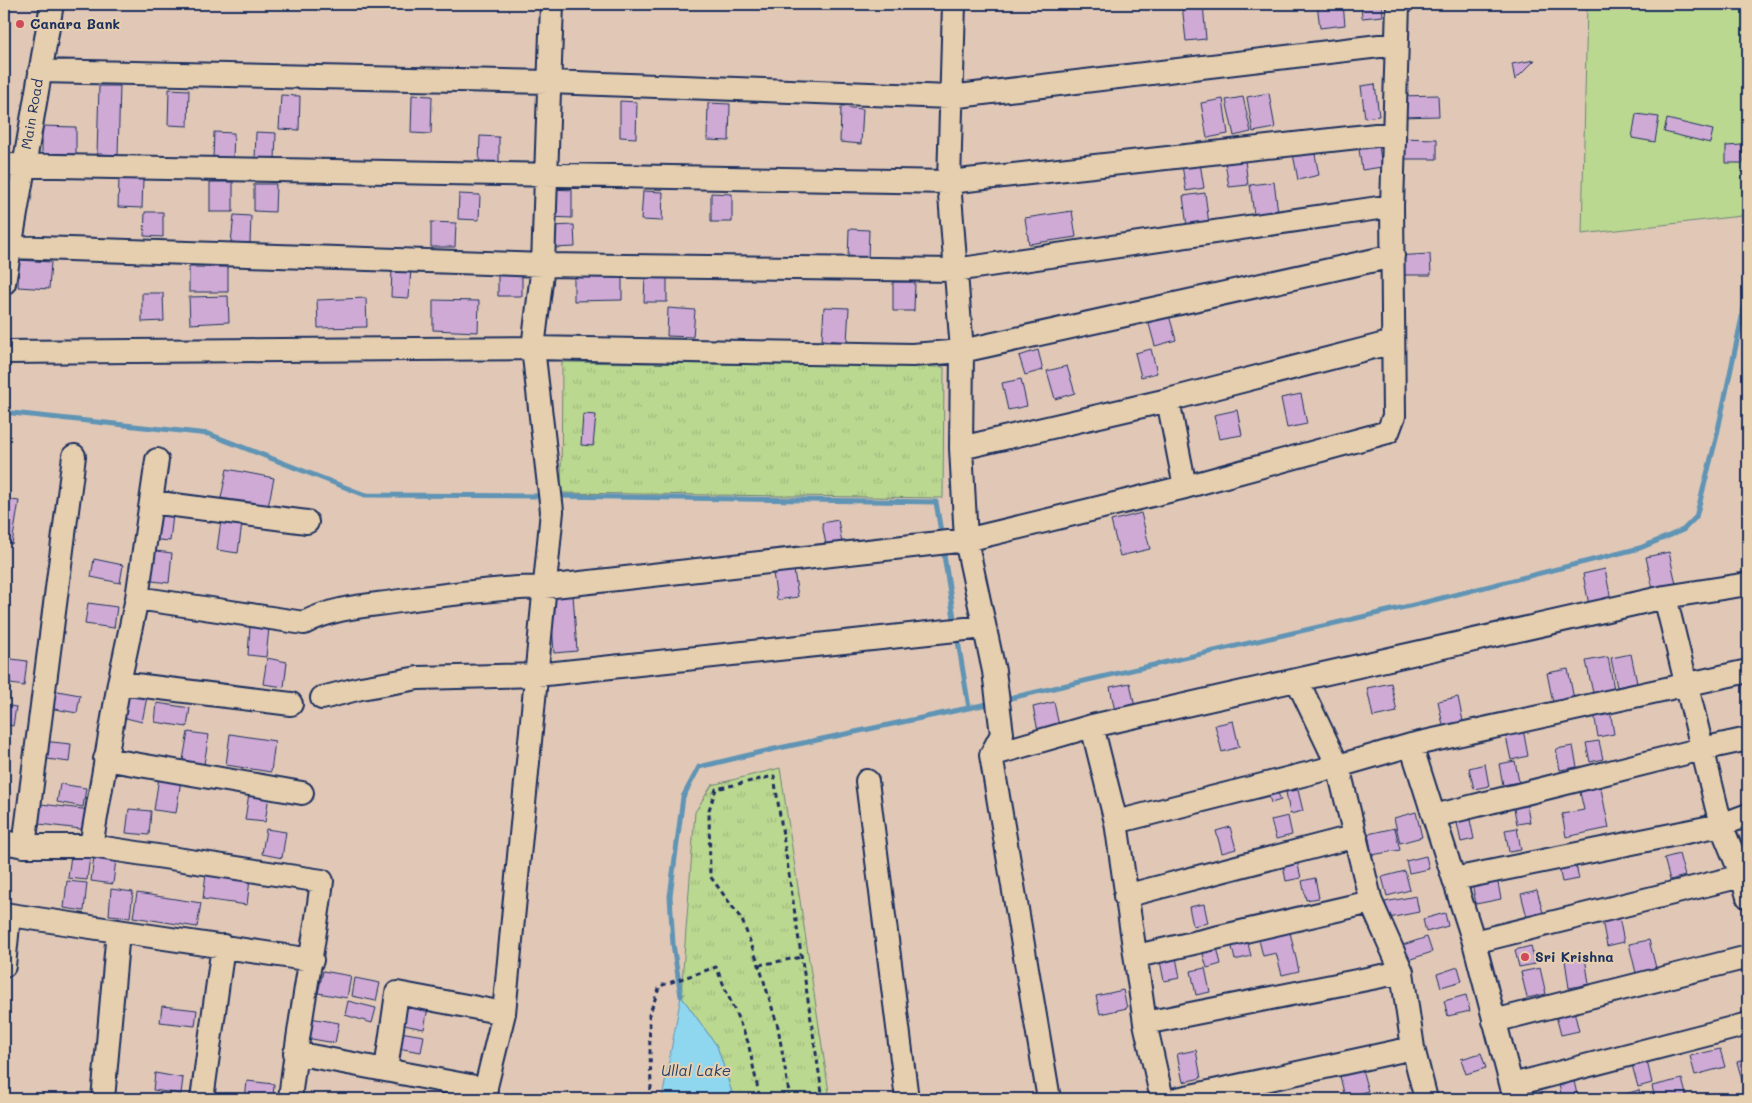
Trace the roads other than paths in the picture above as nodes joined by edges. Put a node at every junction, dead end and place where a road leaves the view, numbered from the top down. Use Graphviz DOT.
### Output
graph roads {
  1 [pos="52,4"];
  2 [pos="552,4"];
  3 [pos="954,4"];
  4 [pos="1398,4"];
  5 [pos="1396,44"];
  6 [pos="40,71"];
  7 [pos="549,82"];
  8 [pos="950,97"];
  9 [pos="1394,133"];
  10 [pos="13,166"];
  11 [pos="546,173"];
  12 [pos="949,182"];
  13 [pos="1392,206"];
  14 [pos="10,247"];
  15 [pos="1393,256"];
  16 [pos="543,265"];
  17 [pos="955,270"];
  18 [pos="4,283"];
  19 [pos="1393,342"];
  20 [pos="533,348"];
  21 [pos="962,351"];
  22 [pos="4,352"];
  23 [pos="1168,400"];
  24 [pos="961,448"];
  25 [pos="74,456"];
  26 [pos="157,460"];
  27 [pos="1185,487"];
  28 [pos="151,502"];
  29 [pos="307,522"];
  30 [pos="966,540"];
  31 [pos="1748,584"];
  32 [pos="545,587"];
  33 [pos="1665,597"];
  34 [pos="137,598"];
  35 [pos="984,627"];
  36 [pos="1748,671"];
  37 [pos="537,675"];
  38 [pos="1297,680"];
  39 [pos="119,683"];
  40 [pos="1686,685"];
  41 [pos="322,698"];
  42 [pos="291,704"];
  43 [pos="1092,726"];
  44 [pos="1748,739"];
  45 [pos="1411,745"];
  46 [pos="1702,749"];
  47 [pos="991,756"];
  48 [pos="106,759"];
  49 [pos="1338,766"];
  50 [pos="867,781"];
  51 [pos="302,793"];
  52 [pos="1748,815"];
  53 [pos="1434,816"];
  54 [pos="1116,822"];
  55 [pos="1721,825"];
  56 [pos="1356,836"];
  57 [pos="14,844"];
  58 [pos="91,846"];
  59 [pos="1745,875"];
  60 [pos="1454,878"];
  61 [pos="1125,896"];
  62 [pos="1748,897"];
  63 [pos="1371,902"];
  64 [pos="6,915"];
  65 [pos="118,931"];
  66 [pos="1474,942"];
  67 [pos="223,946"];
  68 [pos="1136,956"];
  69 [pos="1748,957"];
  70 [pos="312,960"];
  71 [pos="4,966"];
  72 [pos="1402,972"];
  73 [pos="504,1013"];
  74 [pos="1494,1022"];
  75 [pos="1145,1023"];
  76 [pos="1748,1024"];
  77 [pos="1413,1048"];
  78 [pos="295,1053"];
  79 [pos="386,1070"];
  80 [pos="1514,1092"];
  81 [pos="484,1094"];
  82 [pos="103,1099"];
  83 [pos="202,1099"];
  84 [pos="290,1099"];
  85 [pos="907,1099"];
  86 [pos="1049,1099"];
  87 [pos="1162,1099"];
  88 [pos="1177,1099"];
  89 [pos="1426,1099"];
  1 -- 6 [label="street, Main Road"];
  2 -- 7 [label="street"];
  3 -- 8 [label="street"];
  4 -- 5 [label="street"];
  5 -- 8 [label="street"];
  5 -- 9 [label="street"];
  6 -- 7 [label="street"];
  6 -- 10 [label="street, Main Road"];
  7 -- 8 [label="street"];
  7 -- 11 [label="street"];
  8 -- 12 [label="street"];
  9 -- 12 [label="street"];
  9 -- 13 [label="street"];
  10 -- 11 [label="street"];
  10 -- 14 [label="street, Main Road"];
  11 -- 12 [label="street"];
  11 -- 16 [label="street"];
  12 -- 17 [label="street"];
  13 -- 15 [label="street"];
  13 -- 17 [label="street"];
  14 -- 16 [label="street"];
  14 -- 18 [label="street, Main Road"];
  15 -- 19 [label="street"];
  15 -- 21 [label="street"];
  16 -- 17 [label="street"];
  16 -- 20 [label="street"];
  17 -- 21 [label="street"];
  19 -- 23 [label="street"];
  19 -- 27 [label="street"];
  20 -- 21 [label="street"];
  20 -- 22 [label="street"];
  20 -- 32 [label="street"];
  21 -- 24 [label="street"];
  23 -- 24 [label="street"];
  23 -- 27 [label="street"];
  24 -- 30 [label="street"];
  25 -- 57 [label="street"];
  26 -- 28 [label="street"];
  27 -- 30 [label="street"];
  28 -- 29 [label="street"];
  28 -- 34 [label="street"];
  30 -- 32 [label="street"];
  30 -- 35 [label="street"];
  31 -- 33 [label="street"];
  32 -- 34 [label="street"];
  32 -- 37 [label="street"];
  33 -- 38 [label="street"];
  33 -- 40 [label="street"];
  34 -- 39 [label="street"];
  35 -- 37 [label="street"];
  35 -- 47 [label="street"];
  36 -- 40 [label="street"];
  37 -- 41 [label="street"];
  37 -- 73 [label="street"];
  38 -- 43 [label="street"];
  38 -- 49 [label="street"];
  39 -- 42 [label="street"];
  39 -- 48 [label="street"];
  40 -- 45 [label="street"];
  40 -- 46 [label="street"];
  43 -- 47 [label="street"];
  43 -- 54 [label="street"];
  44 -- 46 [label="street"];
  45 -- 49 [label="street"];
  45 -- 53 [label="street"];
  46 -- 53 [label="street"];
  46 -- 55 [label="street"];
  47 -- 86 [label="street"];
  48 -- 51 [label="street"];
  48 -- 58 [label="street"];
  49 -- 54 [label="street"];
  49 -- 56 [label="street"];
  50 -- 85 [label="street"];
  52 -- 55 [label="street"];
  53 -- 60 [label="street"];
  54 -- 61 [label="street"];
  55 -- 59 [label="street"];
  55 -- 60 [label="street"];
  56 -- 61 [label="street"];
  56 -- 63 [label="street"];
  57 -- 58 [label="street"];
  58 -- 70 [label="street"];
  59 -- 62 [label="street"];
  59 -- 66 [label="street"];
  60 -- 66 [label="street"];
  61 -- 68 [label="street"];
  63 -- 68 [label="street"];
  63 -- 72 [label="street"];
  64 -- 65 [label="street"];
  64 -- 71 [label="street"];
  65 -- 67 [label="street"];
  65 -- 82 [label="street"];
  66 -- 74 [label="street"];
  67 -- 70 [label="street"];
  67 -- 83 [label="street"];
  68 -- 75 [label="street"];
  69 -- 74 [label="street"];
  70 -- 78 [label="street"];
  72 -- 75 [label="street"];
  72 -- 77 [label="street"];
  73 -- 79 [label="street"];
  73 -- 81 [label="street"];
  74 -- 80 [label="street"];
  75 -- 87 [label="street"];
  76 -- 80 [label="street"];
  77 -- 88 [label="street"];
  77 -- 89 [label="street"];
  78 -- 79 [label="street"];
  78 -- 84 [label="street"];
  79 -- 81 [label="street"];
}
